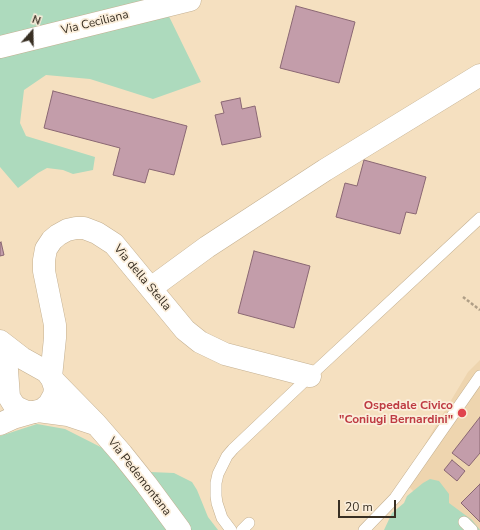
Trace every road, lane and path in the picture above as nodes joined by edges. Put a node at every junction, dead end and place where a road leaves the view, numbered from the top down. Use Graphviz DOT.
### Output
graph roads {
  1 [pos="190,0"];
  2 [pos="0,47"];
  3 [pos="480,75"];
  4 [pos="480,218"];
  5 [pos="151,288"];
  6 [pos="463,297"];
  7 [pos="480,310"];
  8 [pos="0,341"];
  9 [pos="0,346"];
  10 [pos="45,372"];
  11 [pos="310,376"];
  12 [pos="480,376"];
  13 [pos="9,384"];
  14 [pos="0,412"];
  15 [pos="36,412"];
  16 [pos="0,424"];
  17 [pos="96,424"];
  18 [pos="180,530"];
  19 [pos="231,530"];
  20 [pos="364,530"];
  1 -- 2 [label="street, Via Ceciliana"];
  3 -- 5 [label="street"];
  4 -- 11 [label="lane"];
  5 -- 10 [label="street, Via della Stella"];
  5 -- 11 [label="street, Via della Stella"];
  6 -- 7 [label="path"];
  8 -- 10 [label="street, Via Pedemontana"];
  9 -- 13 [label="street"];
  10 -- 13 [label="street"];
  10 -- 15 [label="street"];
  10 -- 17 [label="street, Via Pedemontana"];
  11 -- 19 [label="lane"];
  12 -- 20 [label="lane"];
  13 -- 14 [label="street"];
  13 -- 15 [label="street"];
  15 -- 16 [label="street"];
  15 -- 17 [label="street"];
  17 -- 18 [label="street, Via Pedemontana"];
}
